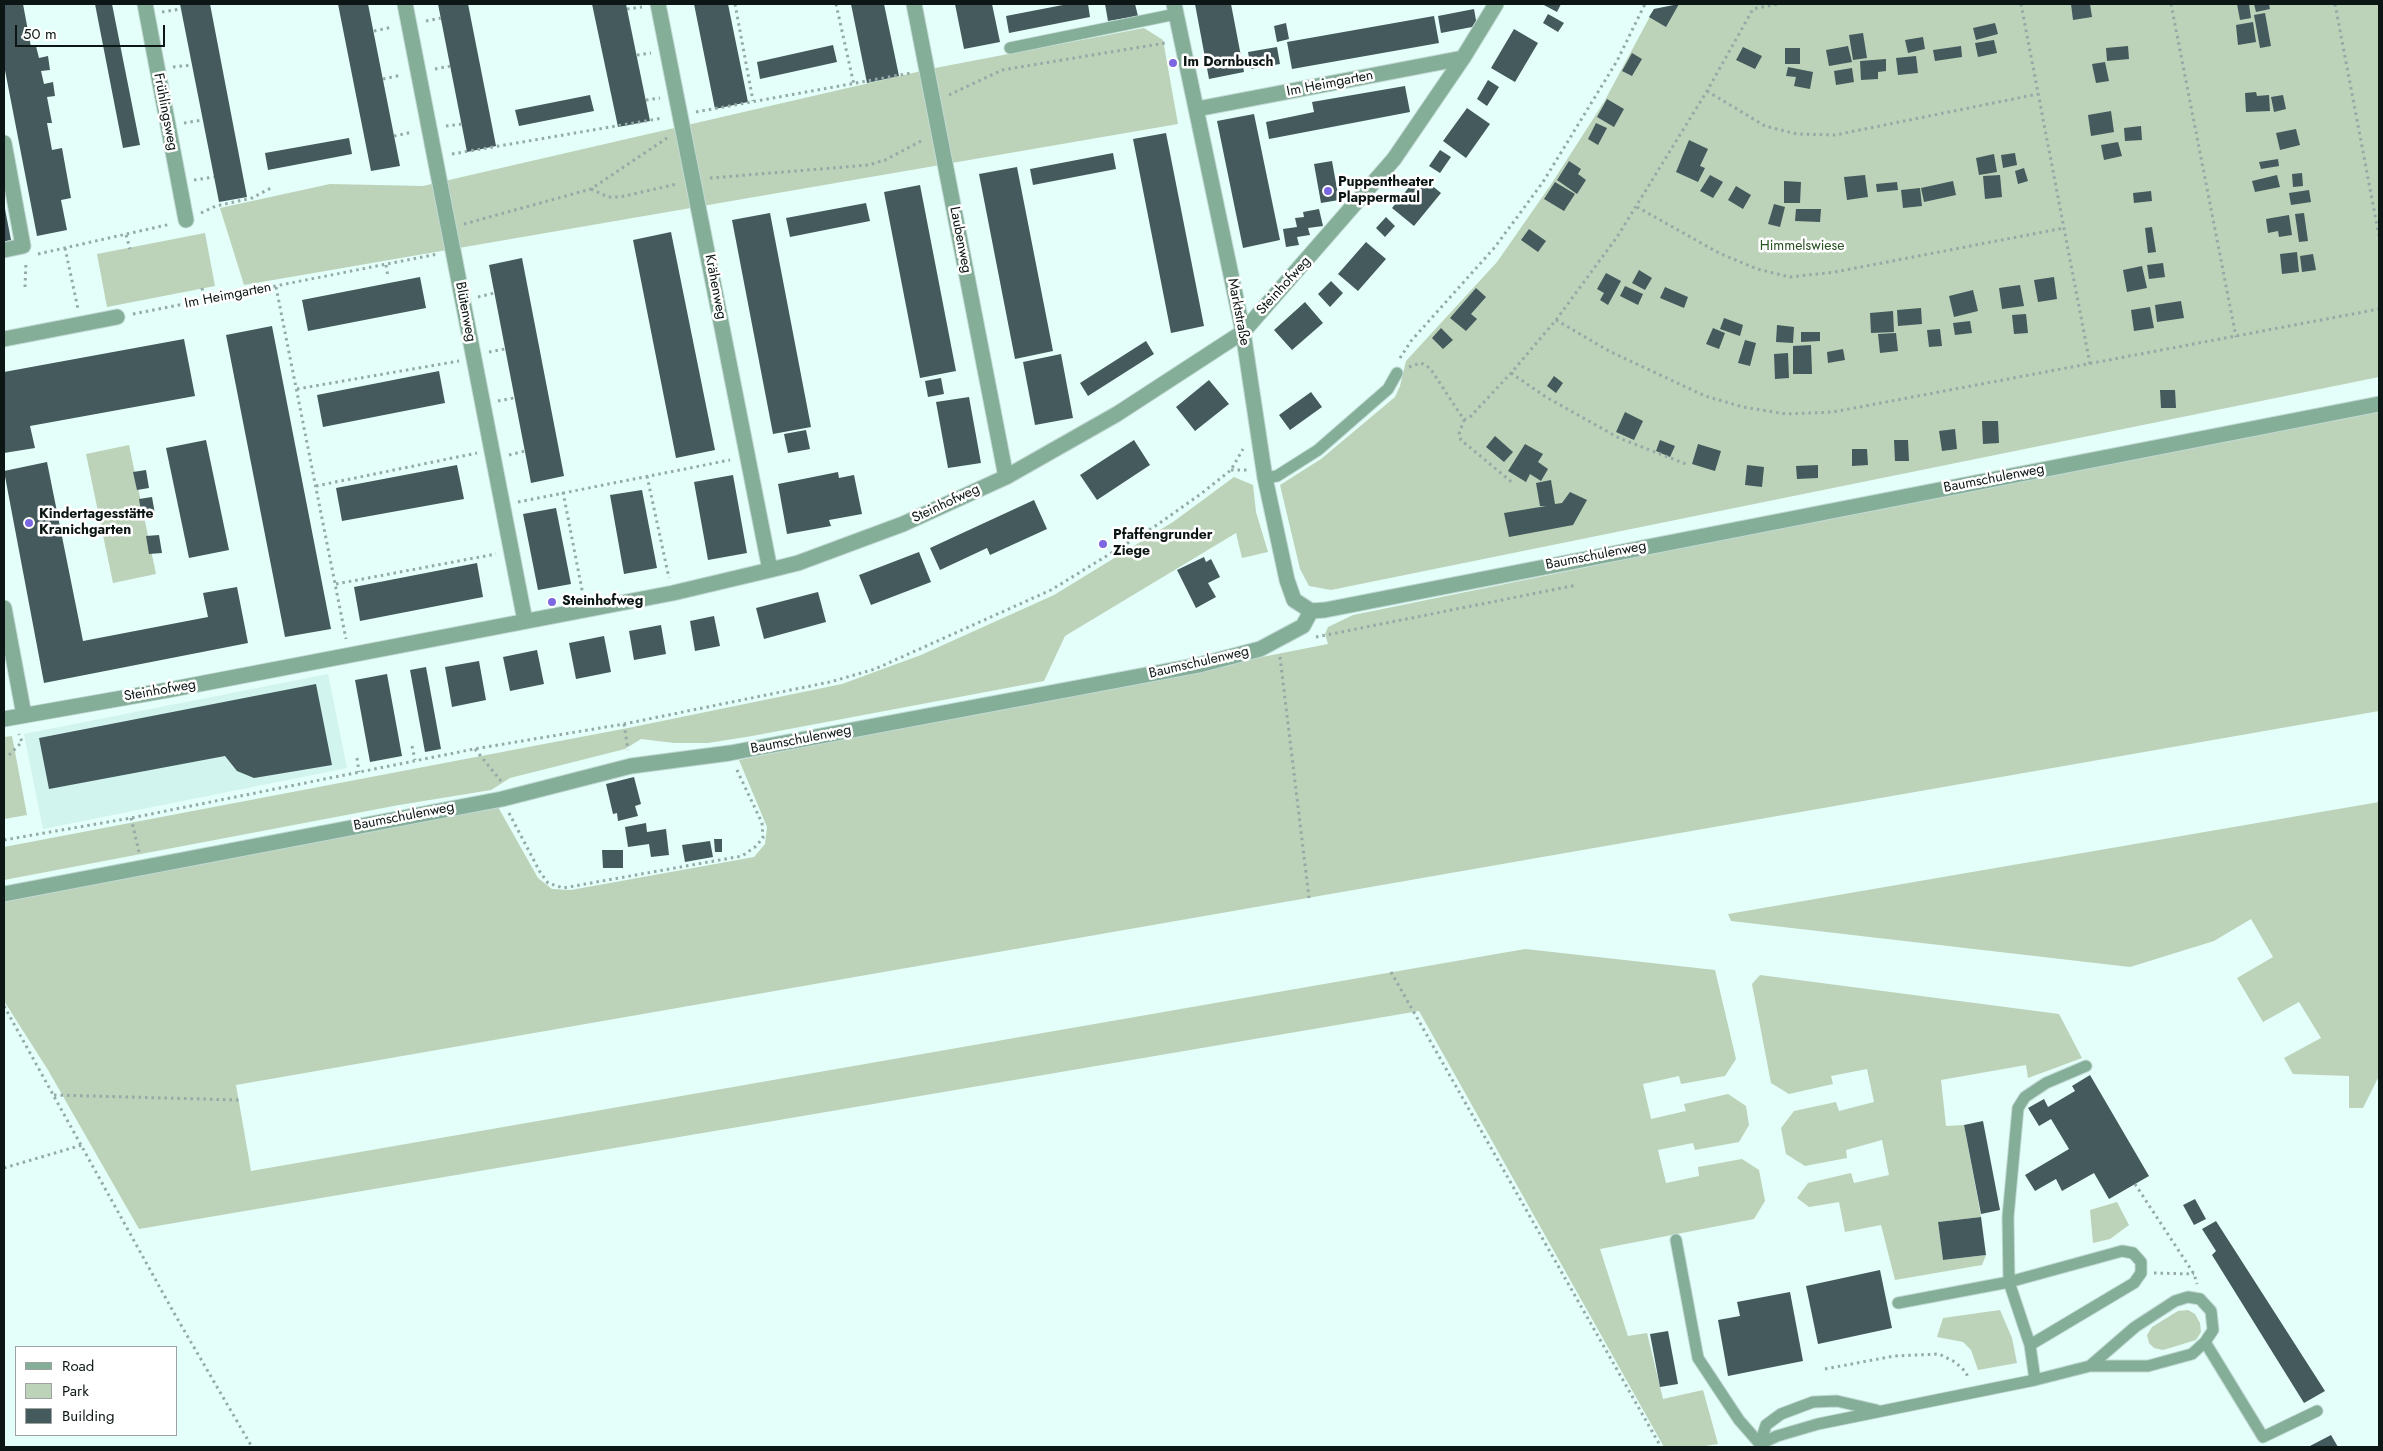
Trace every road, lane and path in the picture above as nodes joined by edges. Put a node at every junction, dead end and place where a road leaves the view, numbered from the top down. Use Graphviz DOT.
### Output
graph roads {
  1 [pos="145,4"];
  2 [pos="405,4"];
  3 [pos="658,4"];
  4 [pos="735,4"];
  5 [pos="836,4"];
  6 [pos="914,4"];
  7 [pos="1496,4"];
  8 [pos="1645,4"];
  9 [pos="1650,4"];
  10 [pos="1778,4"];
  11 [pos="2020,4"];
  12 [pos="2171,4"];
  13 [pos="2335,4"];
  14 [pos="1175,9"];
  15 [pos="1182,40"];
  16 [pos="1010,48"];
  17 [pos="1464,58"];
  18 [pos="854,85"];
  19 [pos="1707,91"];
  20 [pos="2038,94"];
  21 [pos="753,101"];
  22 [pos="932,101"];
  23 [pos="1197,109"];
  24 [pos="683,126"];
  25 [pos="939,132"];
  26 [pos="4,143"];
  27 [pos="693,180"];
  28 [pos="270,188"];
  29 [pos="591,189"];
  30 [pos="1637,207"];
  31 [pos="186,220"];
  32 [pos="449,228"];
  33 [pos="2064,228"];
  34 [pos="126,235"];
  35 [pos="2379,236"];
  36 [pos="65,248"];
  37 [pos="130,249"];
  38 [pos="4,250"];
  39 [pos="24,252"];
  40 [pos="453,252"];
  41 [pos="386,265"];
  42 [pos="388,277"];
  43 [pos="25,287"];
  44 [pos="276,287"];
  45 [pos="202,288"];
  46 [pos="204,300"];
  47 [pos="2379,309"];
  48 [pos="117,317"];
  49 [pos="1556,320"];
  50 [pos="81,324"];
  51 [pos="1243,332"];
  52 [pos="2236,337"];
  53 [pos="4,339"];
  54 [pos="1410,341"];
  55 [pos="474,358"];
  56 [pos="2090,364"];
  57 [pos="1511,373"];
  58 [pos="1398,374"];
  59 [pos="297,389"];
  60 [pos="2379,404"];
  61 [pos="1464,420"];
  62 [pos="492,450"];
  63 [pos="748,457"];
  64 [pos="1686,464"];
  65 [pos="1231,470"];
  66 [pos="647,476"];
  67 [pos="1006,477"];
  68 [pos="1265,478"];
  69 [pos="1514,484"];
  70 [pos="316,486"];
  71 [pos="563,492"];
  72 [pos="503,505"];
  73 [pos="512,551"];
  74 [pos="770,570"];
  75 [pos="336,584"];
  76 [pos="1577,585"];
  77 [pos="672,593"];
  78 [pos="4,608"];
  79 [pos="585,610"];
  80 [pos="1310,611"];
  81 [pos="525,621"];
  82 [pos="1280,640"];
  83 [pos="349,655"];
  84 [pos="14,717"];
  85 [pos="624,724"];
  86 [pos="412,746"];
  87 [pos="474,749"];
  88 [pos="730,753"];
  89 [pos="9,755"];
  90 [pos="357,758"];
  91 [pos="415,760"];
  92 [pos="631,766"];
  93 [pos="359,772"];
  94 [pos="507,798"];
  95 [pos="131,818"];
  96 [pos="4,840"];
  97 [pos="143,866"];
  98 [pos="4,894"];
  99 [pos="1309,898"];
  100 [pos="1391,972"];
  101 [pos="4,1006"];
  102 [pos="2086,1066"];
  103 [pos="54,1095"];
  104 [pos="239,1100"];
  105 [pos="82,1145"];
  106 [pos="4,1168"];
  107 [pos="2135,1184"];
  108 [pos="1676,1240"];
  109 [pos="2141,1273"];
  110 [pos="2194,1274"];
  111 [pos="2009,1282"];
  112 [pos="2200,1299"];
  113 [pos="1898,1303"];
  114 [pos="2205,1342"];
  115 [pos="2030,1345"];
  116 [pos="2090,1366"];
  117 [pos="1824,1369"];
  118 [pos="2035,1380"];
  119 [pos="1973,1393"];
  120 [pos="1877,1410"];
  121 [pos="2317,1411"];
  122 [pos="2264,1442"];
  123 [pos="1760,1446"];
  124 [pos="252,1447"];
  125 [pos="1661,1447"];
  1 -- 31 [label="street, Frühlingsweg"];
  2 -- 32 [label="street, Blütenweg"];
  3 -- 24 [label="street, Krähenweg"];
  4 -- 21 [label="path"];
  5 -- 18 [label="path"];
  6 -- 22 [label="street, Laubenweg"];
  7 -- 17 [label="street, Steinhofweg"];
  8 -- 9 [label="path"];
  8 -- 54 [label="path"];
  10 -- 19 [label="path"];
  11 -- 20 [label="path"];
  12 -- 52 [label="path"];
  13 -- 35 [label="path"];
  14 -- 15 [label="street, Marktstraße"];
  14 -- 16 [label="lane"];
  15 -- 22 [label="path"];
  15 -- 23 [label="street, Marktstraße"];
  17 -- 23 [label="street, Im Heimgarten"];
  17 -- 51 [label="street, Steinhofweg"];
  19 -- 20 [label="path"];
  19 -- 30 [label="path"];
  20 -- 33 [label="path"];
  22 -- 25 [label="street, Laubenweg"];
  23 -- 51 [label="street, Marktstraße"];
  24 -- 27 [label="street, Krähenweg"];
  24 -- 29 [label="path"];
  25 -- 27 [label="path"];
  25 -- 67 [label="street, Laubenweg"];
  26 -- 39 [label="street"];
  27 -- 29 [label="path"];
  27 -- 63 [label="street, Krähenweg"];
  28 -- 31 [label="path"];
  29 -- 32 [label="path"];
  30 -- 33 [label="path"];
  30 -- 49 [label="path"];
  31 -- 34 [label="path"];
  32 -- 40 [label="street, Blütenweg"];
  33 -- 56 [label="path"];
  34 -- 36 [label="path"];
  34 -- 37 [label="path"];
  36 -- 39 [label="path"];
  36 -- 50 [label="path"];
  38 -- 39 [label="street"];
  39 -- 43 [label="path"];
  40 -- 41 [label="path, Im Heimgarten"];
  40 -- 55 [label="street, Blütenweg"];
  41 -- 42 [label="path"];
  41 -- 44 [label="path, Im Heimgarten"];
  44 -- 46 [label="path, Im Heimgarten"];
  44 -- 59 [label="path"];
  45 -- 46 [label="path"];
  46 -- 48 [label="path, Im Heimgarten"];
  47 -- 52 [label="path"];
  48 -- 50 [label="street"];
  49 -- 56 [label="path"];
  49 -- 57 [label="path"];
  50 -- 53 [label="street"];
  51 -- 67 [label="street, Steinhofweg"];
  51 -- 68 [label="street, Marktstraße"];
  52 -- 56 [label="path"];
  55 -- 59 [label="path"];
  55 -- 62 [label="street, Blütenweg"];
  57 -- 61 [label="path"];
  57 -- 64 [label="path"];
  58 -- 61 [label="path"];
  58 -- 68 [label="lane"];
  59 -- 70 [label="path"];
  60 -- 80 [label="street, Baumschulenweg"];
  61 -- 69 [label="path"];
  62 -- 70 [label="path"];
  62 -- 72 [label="street, Blütenweg"];
  63 -- 66 [label="path"];
  63 -- 74 [label="street, Krähenweg"];
  65 -- 85 [label="path"];
  66 -- 71 [label="path"];
  66 -- 77 [label="path"];
  67 -- 74 [label="street, Steinhofweg"];
  68 -- 80 [label="street, Marktstraße"];
  70 -- 75 [label="path"];
  71 -- 72 [label="path"];
  71 -- 79 [label="path"];
  72 -- 73 [label="street, Blütenweg"];
  73 -- 75 [label="path"];
  73 -- 81 [label="street, Blütenweg"];
  74 -- 77 [label="street, Steinhofweg"];
  75 -- 83 [label="path"];
  76 -- 82 [label="path"];
  77 -- 79 [label="street, Steinhofweg"];
  78 -- 84 [label="street"];
  79 -- 81 [label="street, Steinhofweg"];
  80 -- 82 [label="street, Baumschulenweg"];
  81 -- 83 [label="street, Steinhofweg"];
  82 -- 88 [label="street, Baumschulenweg"];
  82 -- 99 [label="path"];
  83 -- 84 [label="street, Steinhofweg"];
  84 -- 89 [label="path"];
  85 -- 87 [label="path"];
  85 -- 92 [label="path"];
  86 -- 91 [label="path"];
  87 -- 91 [label="path"];
  87 -- 94 [label="path"];
  88 -- 92 [label="street, Baumschulenweg"];
  88 -- 94 [label="path"];
  90 -- 93 [label="path"];
  91 -- 93 [label="path"];
  92 -- 94 [label="street, Baumschulenweg"];
  93 -- 95 [label="path"];
  94 -- 97 [label="street, Baumschulenweg"];
  95 -- 96 [label="path"];
  95 -- 97 [label="path"];
  97 -- 98 [label="street, Baumschulenweg"];
  100 -- 125 [label="path"];
  101 -- 103 [label="path"];
  102 -- 111 [label="lane"];
  103 -- 104 [label="path"];
  103 -- 105 [label="path"];
  105 -- 106 [label="path"];
  105 -- 124 [label="path"];
  107 -- 110 [label="path"];
  108 -- 123 [label="lane"];
  109 -- 110 [label="path"];
  109 -- 111 [label="lane"];
  109 -- 115 [label="lane"];
  110 -- 112 [label="path"];
  111 -- 113 [label="lane"];
  111 -- 115 [label="lane"];
  112 -- 114 [label="lane"];
  112 -- 116 [label="lane"];
  114 -- 116 [label="lane"];
  114 -- 122 [label="lane"];
  115 -- 118 [label="lane"];
  116 -- 118 [label="lane"];
  117 -- 119 [label="path"];
  118 -- 119 [label="lane"];
  119 -- 120 [label="lane"];
  120 -- 123 [label="lane"];
  120 -- 123 [label="lane"];
  121 -- 122 [label="lane"];
}
